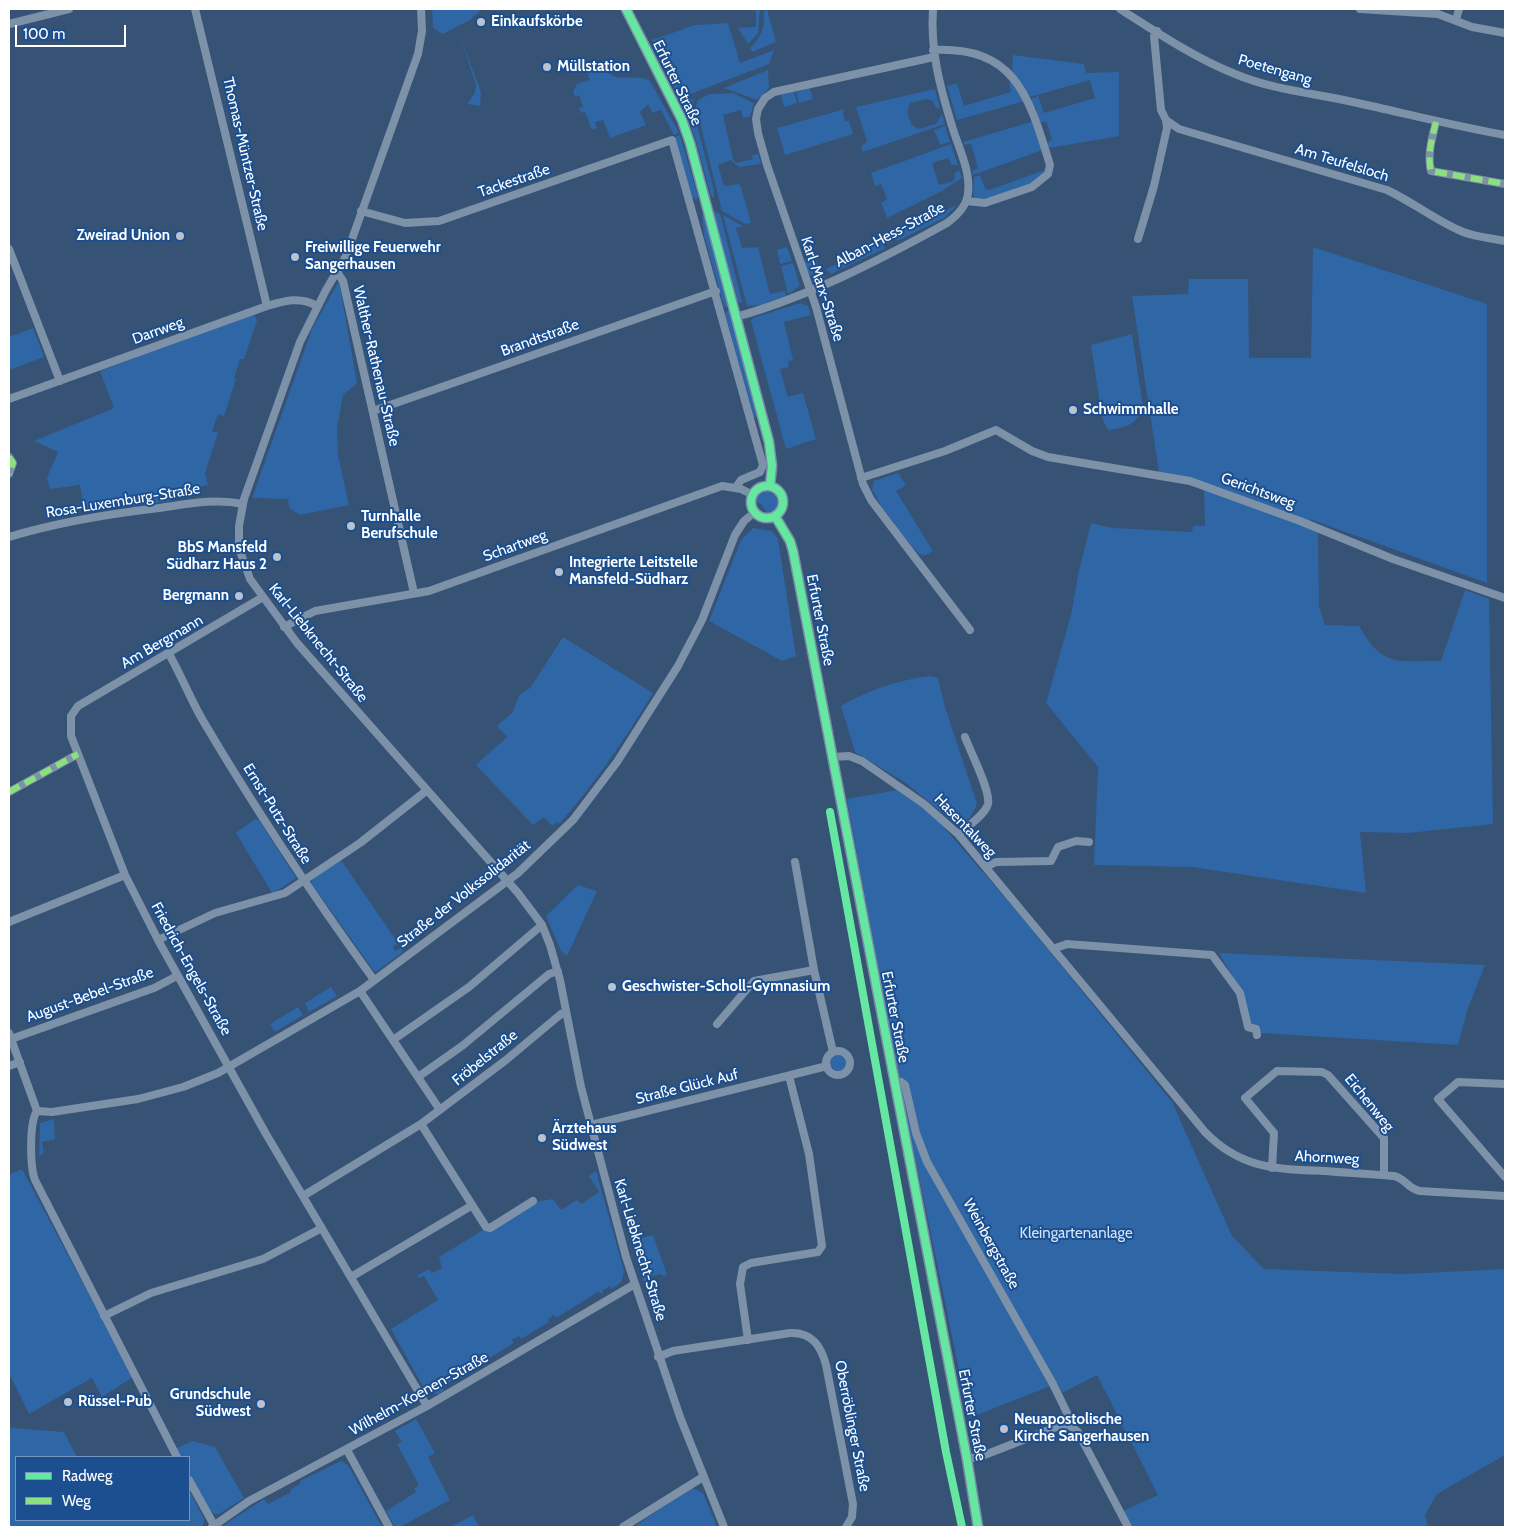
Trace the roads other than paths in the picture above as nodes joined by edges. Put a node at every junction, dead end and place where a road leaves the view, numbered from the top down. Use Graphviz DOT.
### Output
graph roads {
  1 [pos="69,9"];
  2 [pos="195,9"];
  3 [pos="421,9"];
  4 [pos="626,9"];
  5 [pos="933,9"];
  6 [pos="1120,9"];
  7 [pos="1360,9"];
  8 [pos="1458,9"];
  9 [pos="1456,20"];
  10 [pos="9,24"];
  11 [pos="1157,31"];
  12 [pos="1505,34"];
  13 [pos="933,54"];
  14 [pos="1166,120"];
  15 [pos="1436,122"];
  16 [pos="1505,135"];
  17 [pos="672,140"];
  18 [pos="1505,184"];
  19 [pos="705,200"];
  20 [pos="967,201"];
  21 [pos="690,204"];
  22 [pos="362,211"];
  23 [pos="1138,240"];
  24 [pos="1505,241"];
  25 [pos="9,249"];
  26 [pos="337,272"];
  27 [pos="716,292"];
  28 [pos="811,292"];
  29 [pos="267,306"];
  30 [pos="317,306"];
  31 [pos="736,317"];
  32 [pos="60,381"];
  33 [pos="9,399"];
  34 [pos="373,411"];
  35 [pos="9,457"];
  36 [pos="9,474"];
  37 [pos="861,478"];
  38 [pos="770,486"];
  39 [pos="736,488"];
  40 [pos="753,495"];
  41 [pos="243,504"];
  42 [pos="755,512"];
  43 [pos="775,516"];
  44 [pos="9,537"];
  45 [pos="414,593"];
  46 [pos="263,597"];
  47 [pos="1505,598"];
  48 [pos="284,626"];
  49 [pos="970,630"];
  50 [pos="169,654"];
  51 [pos="74,710"];
  52 [pos="965,738"];
  53 [pos="78,754"];
  54 [pos="833,757"];
  55 [pos="426,791"];
  56 [pos="9,792"];
  57 [pos="958,834"];
  58 [pos="1089,842"];
  59 [pos="795,862"];
  60 [pos="986,867"];
  61 [pos="125,874"];
  62 [pos="303,880"];
  63 [pos="507,881"];
  64 [pos="9,922"];
  65 [pos="542,925"];
  66 [pos="158,940"];
  67 [pos="1053,948"];
  68 [pos="814,970"];
  69 [pos="558,972"];
  70 [pos="177,976"];
  71 [pos="374,980"];
  72 [pos="360,991"];
  73 [pos="565,1013"];
  74 [pos="717,1024"];
  75 [pos="1257,1035"];
  76 [pos="10,1036"];
  77 [pos="393,1040"];
  78 [pos="833,1052"];
  79 [pos="20,1062"];
  80 [pos="9,1066"];
  81 [pos="827,1066"];
  82 [pos="229,1067"];
  83 [pos="789,1076"];
  84 [pos="418,1077"];
  85 [pos="894,1081"];
  86 [pos="1505,1084"];
  87 [pos="1172,1092"];
  88 [pos="440,1110"];
  89 [pos="37,1111"];
  90 [pos="421,1124"];
  91 [pos="591,1125"];
  92 [pos="1272,1168"];
  93 [pos="1384,1175"];
  94 [pos="1505,1177"];
  95 [pos="303,1196"];
  96 [pos="1505,1196"];
  97 [pos="533,1201"];
  98 [pos="471,1206"];
  99 [pos="322,1228"];
  100 [pos="351,1277"];
  101 [pos="635,1284"];
  102 [pos="104,1316"];
  103 [pos="748,1340"];
  104 [pos="658,1357"];
  105 [pos="427,1406"];
  106 [pos="1069,1425"];
  107 [pos="347,1450"];
  108 [pos="176,1456"];
  109 [pos="967,1459"];
  110 [pos="703,1477"];
  111 [pos="190,1482"];
  112 [pos="213,1526"];
  113 [pos="389,1527"];
  114 [pos="623,1527"];
  115 [pos="724,1527"];
  116 [pos="846,1527"];
  117 [pos="978,1527"];
  118 [pos="1128,1527"];
  1 -- 10 [label="street"];
  2 -- 29 [label="street, Thomas-Müntzer-Straße"];
  3 -- 22 [label="street, Walther-Rathenau-Straße"];
  4 -- 19 [label="main road, Erfurter Straße"];
  5 -- 13 [label="street"];
  6 -- 11 [label="street, Poetengang"];
  7 -- 9 [label="street"];
  8 -- 9 [label="street"];
  9 -- 12 [label="street"];
  11 -- 14 [label="street"];
  11 -- 15 [label="street, Poetengang"];
  13 -- 20 [label="street"];
  13 -- 20 [label="street"];
  13 -- 28 [label="street, Karl-Marx-Straße"];
  14 -- 23 [label="street"];
  14 -- 24 [label="street, Am Teufelsloch"];
  15 -- 16 [label="street, Poetengang"];
  15 -- 18 [label="street"];
  17 -- 21 [label="street, Erfurter Straße"];
  17 -- 22 [label="street, Tackestraße"];
  19 -- 21 [label="street"];
  19 -- 31 [label="main road, Erfurter Straße"];
  20 -- 28 [label="street, Alban-Hess-Straße"];
  21 -- 27 [label="street, Erfurter Straße"];
  22 -- 26 [label="street, Walther-Rathenau-Straße"];
  25 -- 32 [label="street"];
  26 -- 30 [label="street, Karl-Liebknecht-Straße"];
  26 -- 34 [label="street, Walther-Rathenau-Straße"];
  27 -- 34 [label="street, Brandtstraße"];
  27 -- 39 [label="street, Erfurter Straße"];
  28 -- 31 [label="street, Alban-Hess-Straße"];
  28 -- 37 [label="street, Karl-Marx-Straße"];
  29 -- 30 [label="street, Darrweg"];
  29 -- 32 [label="street, Darrweg"];
  30 -- 41 [label="street, Karl-Liebknecht-Straße"];
  31 -- 38 [label="main road, Erfurter Straße"];
  32 -- 33 [label="street, Darrweg"];
  34 -- 45 [label="street, Walther-Rathenau-Straße"];
  35 -- 36 [label="street"];
  37 -- 47 [label="street, Gerichtsweg"];
  37 -- 49 [label="street, Karl-Marx-Straße"];
  38 -- 40 [label="main road"];
  38 -- 43 [label="main road"];
  39 -- 40 [label="street, Schartweg"];
  39 -- 45 [label="street, Schartweg"];
  40 -- 42 [label="main road"];
  41 -- 44 [label="street, Rosa-Luxemburg-Straße"];
  41 -- 46 [label="street, Karl-Liebknecht-Straße"];
  42 -- 43 [label="main road"];
  42 -- 63 [label="street, Straße der Volkssolidarität"];
  43 -- 54 [label="main road, Erfurter Straße"];
  45 -- 48 [label="street, Schartweg"];
  46 -- 48 [label="street, Karl-Liebknecht-Straße"];
  46 -- 50 [label="street, Am Bergmann"];
  48 -- 55 [label="street, Karl-Liebknecht-Straße"];
  50 -- 51 [label="street, Am Bergmann"];
  50 -- 62 [label="street, Ernst-Putz-Straße"];
  51 -- 53 [label="street, Friedrich-Engels-Straße"];
  52 -- 57 [label="street"];
  53 -- 56 [label="street"];
  53 -- 61 [label="street, Friedrich-Engels-Straße"];
  54 -- 57 [label="street, Hasentalweg"];
  54 -- 85 [label="main road, Erfurter Straße"];
  55 -- 62 [label="street"];
  55 -- 63 [label="street, Karl-Liebknecht-Straße"];
  57 -- 60 [label="street, Hasentalweg"];
  58 -- 60 [label="street"];
  59 -- 68 [label="street"];
  60 -- 67 [label="street, Hasentalweg"];
  61 -- 64 [label="street"];
  61 -- 66 [label="street, Friedrich-Engels-Straße"];
  62 -- 66 [label="street"];
  62 -- 71 [label="street, Ernst-Putz-Straße"];
  63 -- 65 [label="street, Karl-Liebknecht-Straße"];
  63 -- 71 [label="street, Straße der Volkssolidarität"];
  65 -- 69 [label="street, Karl-Liebknecht-Straße"];
  65 -- 77 [label="street"];
  66 -- 70 [label="street, Friedrich-Engels-Straße"];
  67 -- 75 [label="street"];
  67 -- 87 [label="street, Hasentalweg"];
  68 -- 74 [label="street"];
  68 -- 78 [label="street"];
  69 -- 73 [label="street, Karl-Liebknecht-Straße"];
  69 -- 84 [label="street"];
  70 -- 76 [label="street, August-Bebel-Straße"];
  70 -- 82 [label="street, Friedrich-Engels-Straße"];
  71 -- 72 [label="street, Straße der Volkssolidarität"];
  72 -- 77 [label="street"];
  72 -- 82 [label="street, Straße der Volkssolidarität"];
  73 -- 88 [label="street, Fröbelstraße"];
  73 -- 91 [label="street, Karl-Liebknecht-Straße"];
  76 -- 79 [label="street"];
  77 -- 84 [label="street"];
  78 -- 81 [label="street"];
  78 -- 81 [label="street, Straße Glück Auf"];
  79 -- 80 [label="street"];
  79 -- 89 [label="street"];
  81 -- 83 [label="street, Straße Glück Auf"];
  82 -- 89 [label="street, Straße der Volkssolidarität"];
  82 -- 95 [label="street, Friedrich-Engels-Straße"];
  83 -- 91 [label="street, Straße Glück Auf"];
  83 -- 103 [label="street"];
  84 -- 88 [label="street"];
  85 -- 106 [label="street, Weinbergstraße"];
  85 -- 109 [label="main road, Erfurter Straße"];
  86 -- 94 [label="street"];
  87 -- 92 [label="street, Ahornweg"];
  88 -- 90 [label="street, Fröbelstraße"];
  89 -- 102 [label="street"];
  90 -- 95 [label="street, Fröbelstraße"];
  90 -- 98 [label="street"];
  91 -- 101 [label="street, Karl-Liebknecht-Straße"];
  92 -- 93 [label="street, Ahornweg"];
  92 -- 93 [label="street, Eichenweg"];
  93 -- 96 [label="street, Ahornweg"];
  95 -- 99 [label="street, Friedrich-Engels-Straße"];
  97 -- 98 [label="street"];
  98 -- 100 [label="street"];
  99 -- 100 [label="street, Friedrich-Engels-Straße"];
  99 -- 102 [label="street"];
  100 -- 105 [label="street, Friedrich-Engels-Straße"];
  101 -- 104 [label="street, Karl-Liebknecht-Straße"];
  101 -- 105 [label="street, Wilhelm-Koenen-Straße"];
  102 -- 108 [label="street"];
  103 -- 104 [label="street, Oberröblinger Straße"];
  103 -- 116 [label="street, Oberröblinger Straße"];
  104 -- 110 [label="street, Karl-Liebknecht-Straße"];
  105 -- 107 [label="street, Wilhelm-Koenen-Straße"];
  106 -- 109 [label="street"];
  106 -- 118 [label="street, Weinbergstraße"];
  107 -- 112 [label="street, Wilhelm-Koenen-Straße"];
  107 -- 113 [label="street"];
  109 -- 117 [label="main road, Erfurter Straße"];
  110 -- 114 [label="street"];
  110 -- 115 [label="street, Karl-Liebknecht-Straße"];
  111 -- 112 [label="street, Wilhelm-Koenen-Straße"];
}
